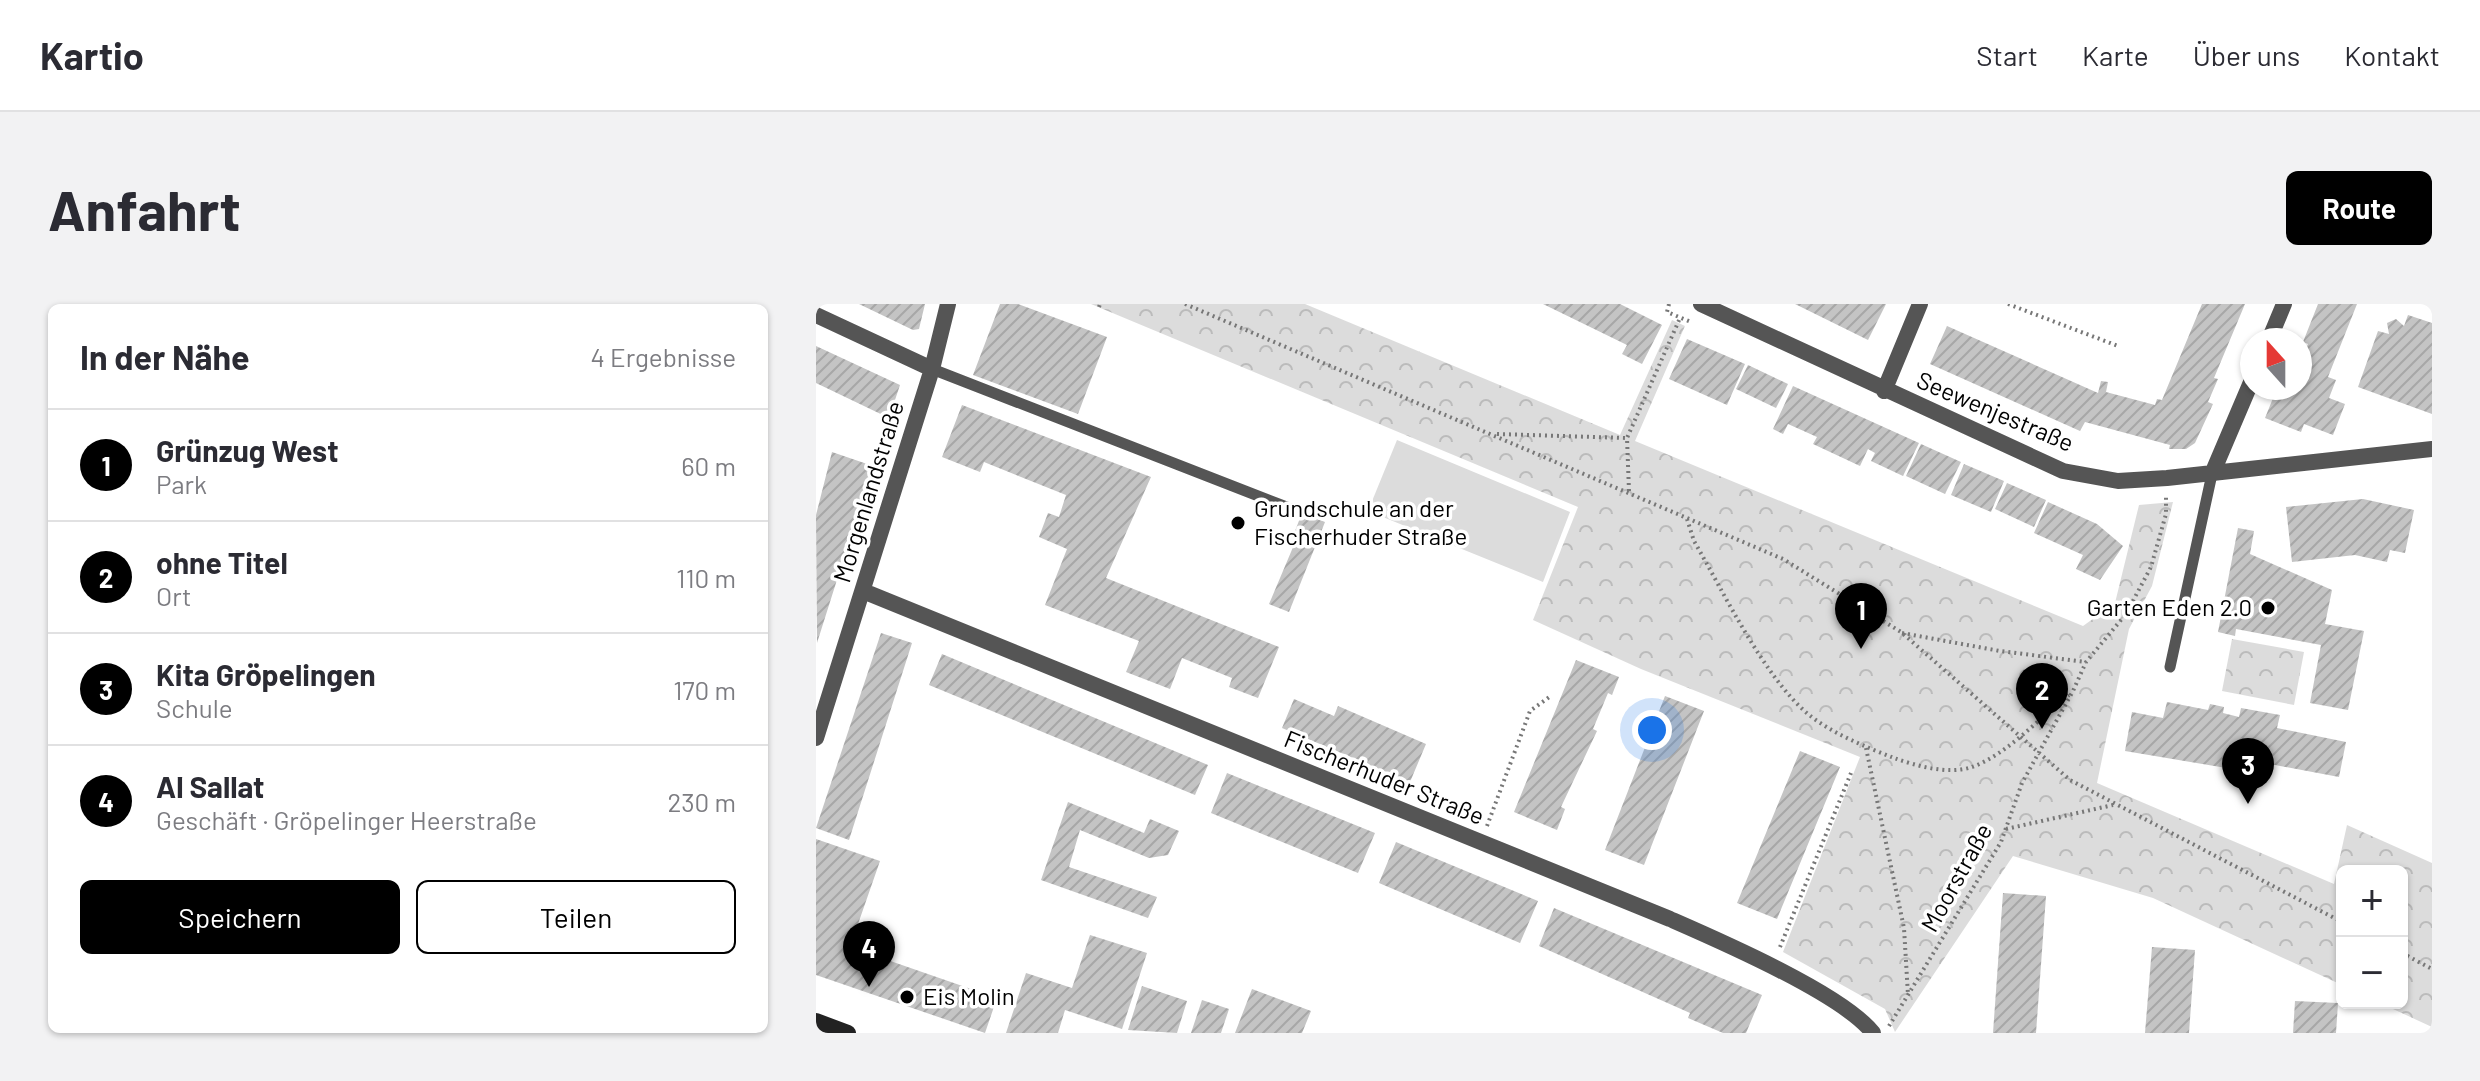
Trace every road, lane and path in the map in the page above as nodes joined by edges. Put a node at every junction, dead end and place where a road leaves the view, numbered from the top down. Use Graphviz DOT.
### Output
graph roads {
  1 [pos="948,304"];
  2 [pos="1185,304"];
  3 [pos="1701,304"];
  4 [pos="1920,304"];
  5 [pos="2008,304"];
  6 [pos="2284,304"];
  7 [pos="816,315"];
  8 [pos="1680,318"];
  9 [pos="2274,328"];
  10 [pos="2118,346"];
  11 [pos="932,369"];
  12 [pos="1884,391"];
  13 [pos="2243,400"];
  14 [pos="1492,434"];
  15 [pos="1627,438"];
  16 [pos="2432,449"];
  17 [pos="2212,474"];
  18 [pos="2167,478"];
  19 [pos="1629,491"];
  20 [pos="1289,508"];
  21 [pos="1687,519"];
  22 [pos="863,591"];
  23 [pos="1901,632"];
  24 [pos="2086,662"];
  25 [pos="2170,667"];
  26 [pos="2073,691"];
  27 [pos="1552,695"];
  28 [pos="2018,735"];
  29 [pos="816,738"];
  30 [pos="1866,747"];
  31 [pos="2038,752"];
  32 [pos="1851,773"];
  33 [pos="2115,804"];
  34 [pos="2006,829"];
  35 [pos="1481,843"];
  36 [pos="2336,919"];
  37 [pos="2408,956"];
  38 [pos="1773,968"];
  39 [pos="2432,969"];
  40 [pos="1908,997"];
  41 [pos="816,1021"];
  42 [pos="848,1033"];
  43 [pos="1873,1033"];
  44 [pos="1884,1033"];
  1 -- 11 [label="street, Morgenlandstraße"];
  2 -- 14 [label="path"];
  3 -- 12 [label="street, Seewenjestraße"];
  4 -- 12 [label="street"];
  5 -- 10 [label="path"];
  6 -- 9 [label="street"];
  7 -- 11 [label="street"];
  8 -- 15 [label="path"];
  11 -- 20 [label="lane"];
  11 -- 22 [label="street, Morgenlandstraße"];
  12 -- 18 [label="street, Seewenjestraße"];
  13 -- 17 [label="street"];
  14 -- 15 [label="path"];
  14 -- 19 [label="path"];
  15 -- 19 [label="path"];
  16 -- 17 [label="street, Seewenjestraße"];
  17 -- 18 [label="street, Seewenjestraße"];
  17 -- 25 [label="lane"];
  18 -- 24 [label="path, Moorstraße"];
  19 -- 21 [label="path"];
  21 -- 23 [label="path"];
  21 -- 30 [label="path"];
  22 -- 29 [label="street, Morgenlandstraße"];
  22 -- 35 [label="street, Fischerhuder Straße"];
  23 -- 24 [label="path"];
  23 -- 28 [label="path"];
  24 -- 26 [label="path, Moorstraße"];
  26 -- 28 [label="path"];
  26 -- 31 [label="path, Moorstraße"];
  27 -- 35 [label="path"];
  28 -- 30 [label="path"];
  28 -- 31 [label="path"];
  30 -- 40 [label="path"];
  31 -- 33 [label="path"];
  31 -- 34 [label="path, Moorstraße"];
  32 -- 38 [label="path"];
  33 -- 34 [label="path"];
  33 -- 36 [label="path"];
  34 -- 40 [label="path, Moorstraße"];
  35 -- 38 [label="street, Fischerhuder Straße"];
  37 -- 39 [label="path"];
  38 -- 43 [label="street, Fischerhuder Straße"];
  40 -- 44 [label="path, Moorstraße"];
  41 -- 42 [label="main road"];
}
